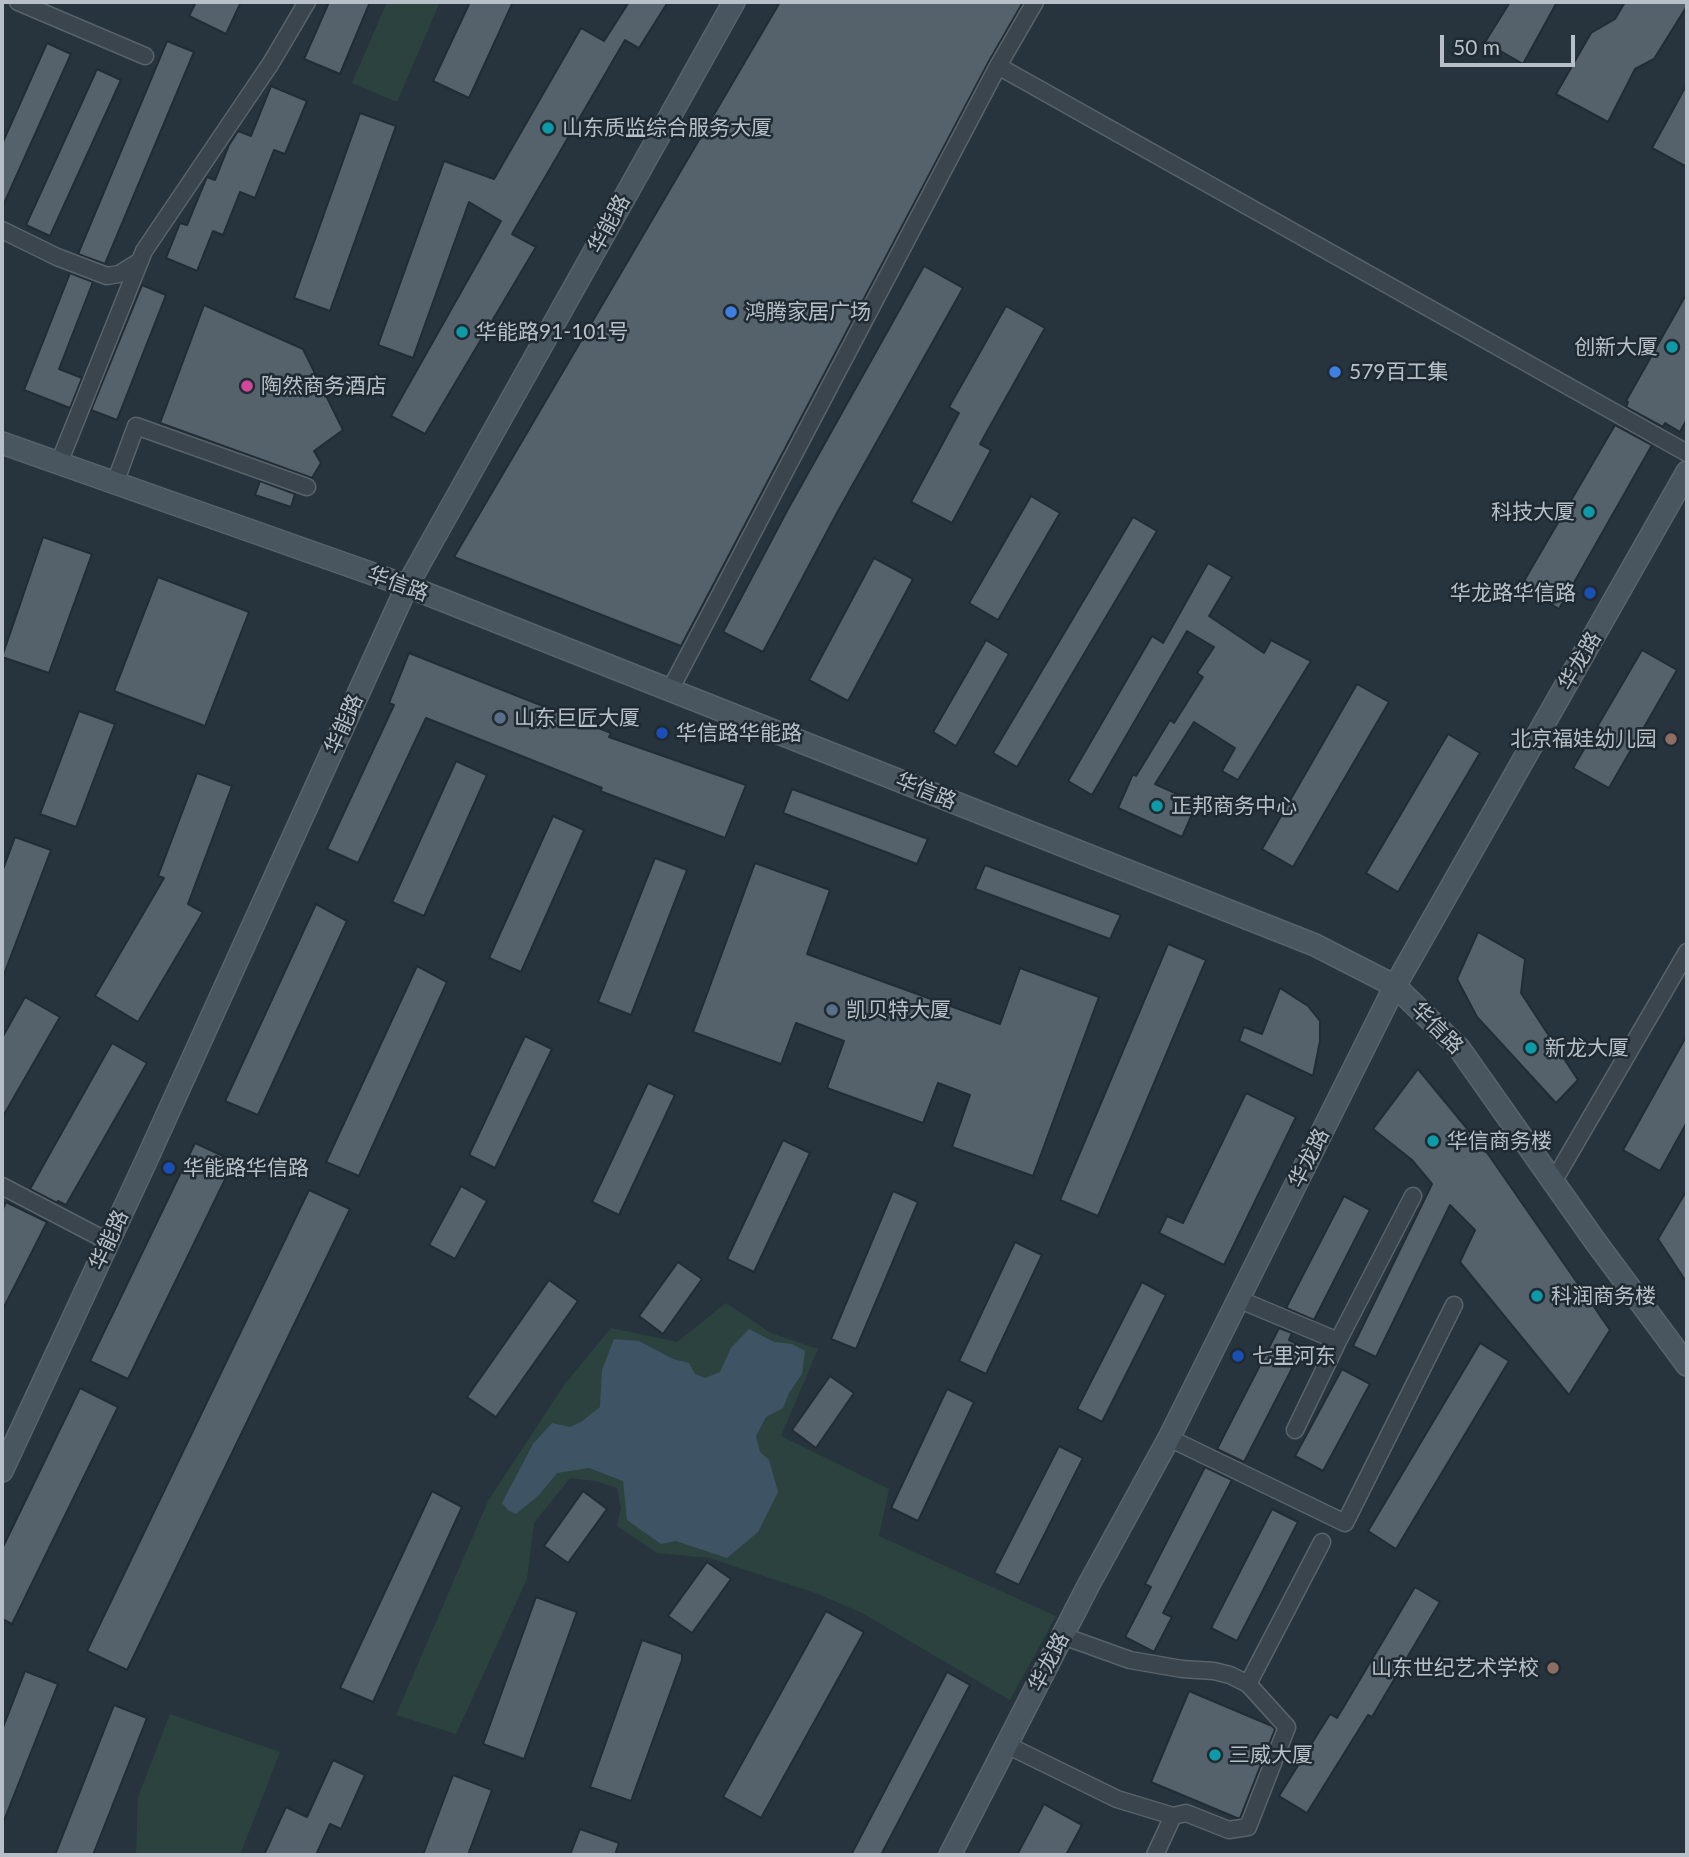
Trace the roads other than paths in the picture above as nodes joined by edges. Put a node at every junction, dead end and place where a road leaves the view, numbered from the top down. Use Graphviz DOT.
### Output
graph roads {
  1 [pos="18,2"];
  2 [pos="307,2"];
  3 [pos="734,2"];
  4 [pos="1035,2"];
  5 [pos="145,56"];
  6 [pos="998,66"];
  7 [pos="2,230"];
  8 [pos="140,261"];
  9 [pos="2,443"];
  10 [pos="1687,453"];
  11 [pos="59,463"];
  12 [pos="1687,472"];
  13 [pos="115,483"];
  14 [pos="307,487"];
  15 [pos="407,586"];
  16 [pos="670,690"];
  17 [pos="1687,952"];
  18 [pos="1395,986"];
  19 [pos="1553,1182"];
  20 [pos="2,1186"];
  21 [pos="1413,1196"];
  22 [pos="108,1242"];
  23 [pos="1238,1299"];
  24 [pos="1454,1305"];
  25 [pos="1338,1341"];
  26 [pos="1687,1365"];
  27 [pos="1295,1430"];
  28 [pos="1169,1438"];
  29 [pos="2,1471"];
  30 [pos="1322,1542"];
  31 [pos="1063,1636"];
  32 [pos="1248,1684"];
  33 [pos="1007,1745"];
  34 [pos="1172,1816"];
  35 [pos="950,1855"];
  36 [pos="1155,1855"];
  1 -- 5 [label="street"];
  2 -- 8 [label="street"];
  3 -- 15 [label="main road, 华能路"];
  4 -- 6 [label="street"];
  6 -- 10 [label="street"];
  6 -- 16 [label="street"];
  7 -- 8 [label="street"];
  8 -- 11 [label="street"];
  9 -- 11 [label="main road, 华信路"];
  11 -- 13 [label="main road, 华信路"];
  12 -- 18 [label="main road, 华龙路"];
  13 -- 14 [label="street"];
  13 -- 15 [label="main road, 华信路"];
  15 -- 16 [label="main road, 华信路"];
  15 -- 22 [label="main road, 华能路"];
  16 -- 18 [label="main road, 华信路"];
  17 -- 19 [label="street"];
  18 -- 19 [label="main road, 华信路"];
  18 -- 23 [label="main road, 华龙路"];
  19 -- 26 [label="main road, 华信路"];
  20 -- 22 [label="street"];
  21 -- 25 [label="street"];
  22 -- 29 [label="main road, 华能路"];
  23 -- 25 [label="street"];
  23 -- 28 [label="main road, 华龙路"];
  24 -- 28 [label="street"];
  25 -- 27 [label="street"];
  28 -- 31 [label="main road, 华龙路"];
  30 -- 32 [label="street"];
  31 -- 32 [label="street"];
  31 -- 33 [label="main road, 华龙路"];
  32 -- 34 [label="street"];
  33 -- 34 [label="street"];
  33 -- 35 [label="main road, 华龙路"];
  34 -- 36 [label="street"];
}
